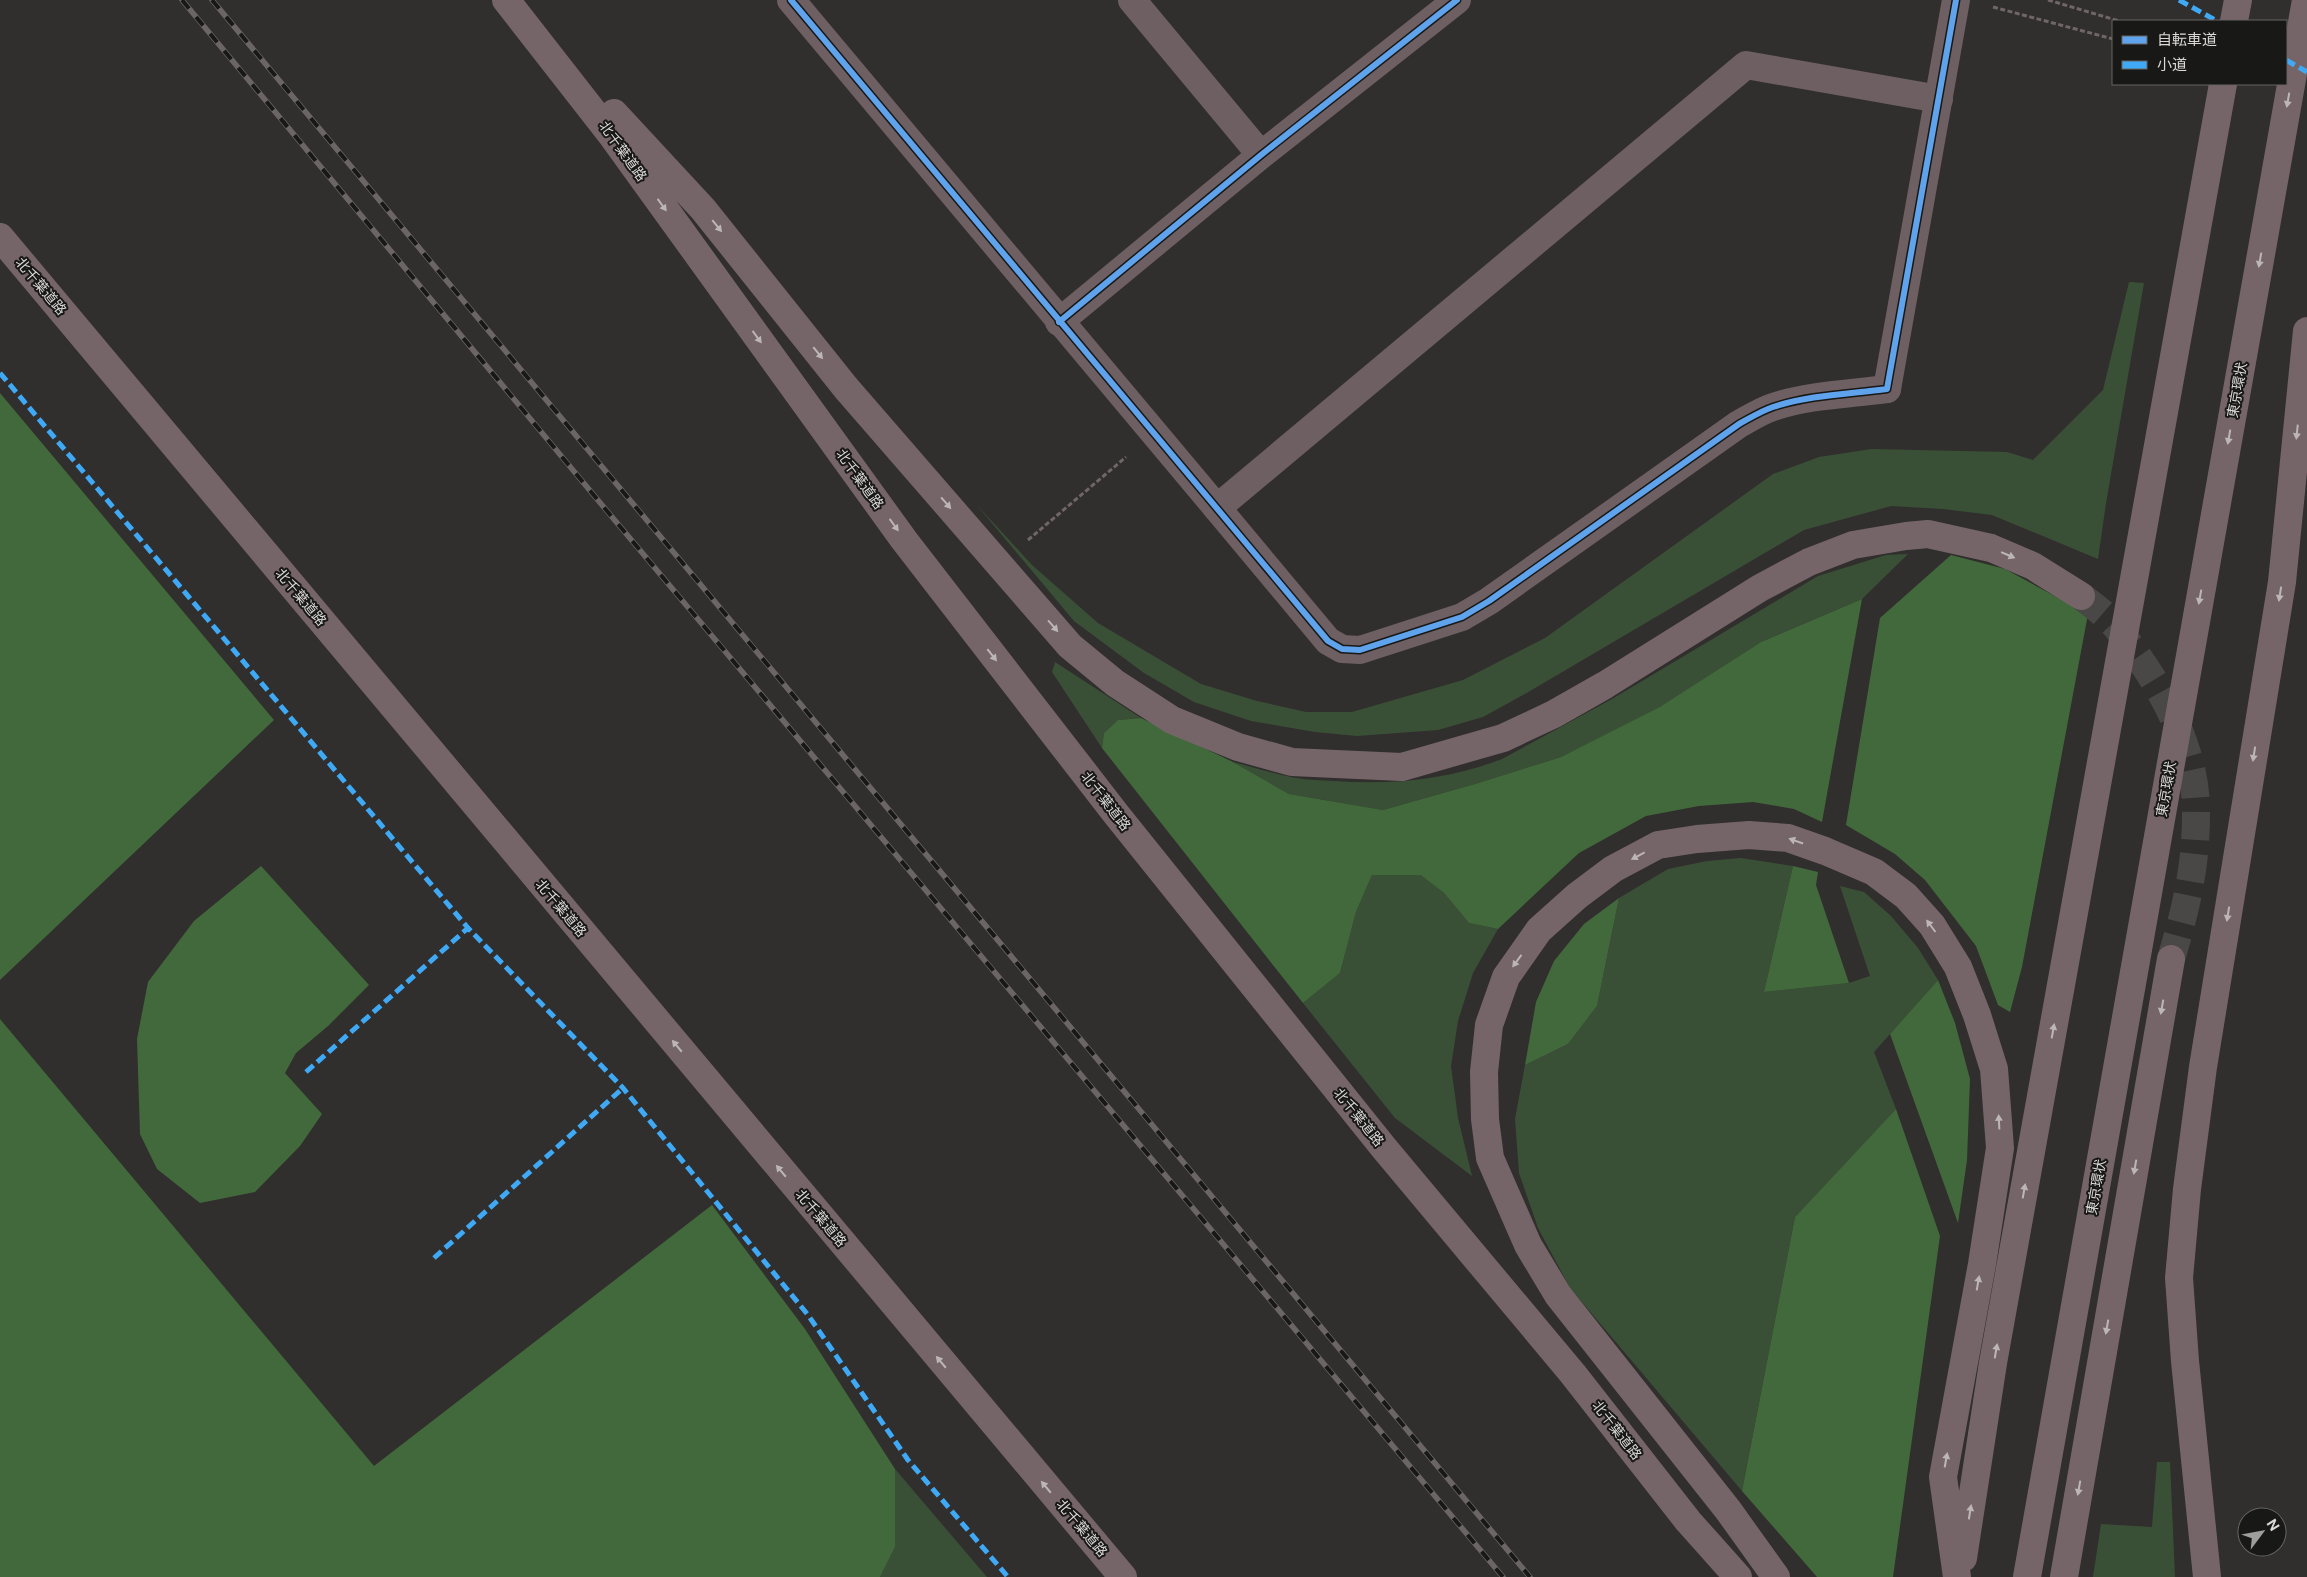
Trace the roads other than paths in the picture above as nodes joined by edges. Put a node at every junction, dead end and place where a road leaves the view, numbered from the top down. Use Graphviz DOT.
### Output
graph roads {
  1 [pos="507,0"];
  2 [pos="791,0"];
  3 [pos="1132,0"];
  4 [pos="1457,0"];
  5 [pos="1956,0"];
  6 [pos="2238,0"];
  7 [pos="2306,0"];
  8 [pos="2234,20"];
  9 [pos="2223,85"];
  10 [pos="1939,99"];
  11 [pos="1261,154"];
  12 [pos="0,237"];
  13 [pos="1059,322"];
  14 [pos="2307,331"];
  15 [pos="1217,508"];
  16 [pos="2081,596"];
  17 [pos="2171,959"];
  18 [pos="1123,1577"];
  19 [pos="1738,1577"];
  20 [pos="1776,1577"];
  21 [pos="1958,1577"];
  22 [pos="2027,1577"];
  23 [pos="2064,1577"];
  24 [pos="2207,1577"];
  1 -- 16 [label="highway, one-way"];
  1 -- 19 [label="highway, 北千葉道路, one-way"];
  2 -- 13 [label="street"];
  3 -- 11 [label="street"];
  4 -- 11 [label="street"];
  5 -- 10 [label="street"];
  6 -- 8 [label="highway"];
  7 -- 22 [label="highway, 東京環状, one-way"];
  21 -- 9 [label="highway, one-way"];
  10 -- 15 [label="street"];
  10 -- 15 [label="street"];
  11 -- 13 [label="street"];
  18 -- 12 [label="highway, 北千葉道路, one-way"];
  13 -- 15 [label="street"];
  14 -- 24 [label="highway, one-way"];
  17 -- 23 [label="highway, one-way"];
  21 -- 20 [label="highway, one-way"];
}
